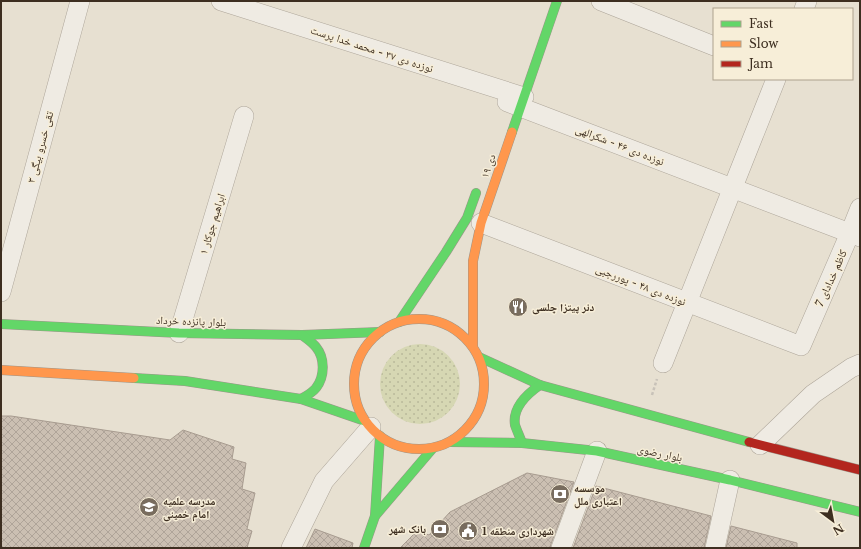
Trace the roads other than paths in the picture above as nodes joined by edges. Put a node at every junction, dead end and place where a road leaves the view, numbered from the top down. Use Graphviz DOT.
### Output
graph roads {
  1 [pos="80,1"];
  2 [pos="221,1"];
  3 [pos="557,1"];
  4 [pos="601,1"];
  5 [pos="713,46"];
  6 [pos="776,80"];
  7 [pos="513,99"];
  8 [pos="244,116"];
  9 [pos="479,182"];
  10 [pos="732,189"];
  11 [pos="860,208"];
  12 [pos="481,223"];
  13 [pos="855,235"];
  14 [pos="1,292"];
  15 [pos="687,302"];
  16 [pos="400,322"];
  17 [pos="1,324"];
  18 [pos="380,332"];
  19 [pos="179,333"];
  20 [pos="302,336"];
  21 [pos="473,345"];
  22 [pos="801,346"];
  23 [pos="479,356"];
  24 [pos="663,363"];
  25 [pos="860,364"];
  26 [pos="1,370"];
  27 [pos="540,385"];
  28 [pos="300,399"];
  29 [pos="372,428"];
  30 [pos="450,442"];
  31 [pos="522,443"];
  32 [pos="760,445"];
  33 [pos="433,448"];
  34 [pos="596,451"];
  35 [pos="860,470"];
  36 [pos="730,480"];
  37 [pos="860,512"];
  38 [pos="375,516"];
  39 [pos="291,548"];
  40 [pos="364,548"];
  41 [pos="561,548"];
  42 [pos="715,548"];
  1 -- 14 [label="street, ۳ تقی خسرو بیگی"];
  2 -- 7 [label="street, نوزده دی ۳۷ - محمد خدا پرست"];
  3 -- 7 [label="main road, ۱۹ دی"];
  4 -- 5 [label="street"];
  6 -- 10 [label="street"];
  7 -- 10 [label="street, نوزده دی ۴۶ - شکرالهی"];
  7 -- 12 [label="main road, ۱۹ دی"];
  8 -- 19 [label="street, ۱ ابراهیم جوکار"];
  9 -- 16 [label="main road, ۱۹ دی"];
  10 -- 13 [label="street, نوزده دی ۴۶ - شکرالهی"];
  10 -- 15 [label="street"];
  11 -- 13 [label="street, 7 کاظم خدادای"];
  12 -- 15 [label="street, نوزده دی ۴۸ - پوررجبی"];
  12 -- 21 [label="main road, ۱۹ دی"];
  13 -- 22 [label="street, 7 کاظم خدادای"];
  15 -- 22 [label="street, نوزده دی ۴۸ - پوررجبی"];
  15 -- 24 [label="street"];
  16 -- 18 [label="main road"];
  16 -- 21 [label="main road"];
  17 -- 19 [label="main road, بلوار پانزده خرداد"];
  18 -- 20 [label="main road, بلوار پانزده خرداد"];
  18 -- 29 [label="main road"];
  19 -- 20 [label="main road, بلوار پانزده خرداد"];
  20 -- 28 [label="main road"];
  21 -- 23 [label="main road"];
  23 -- 27 [label="main road"];
  23 -- 30 [label="main road"];
  25 -- 32 [label="street"];
  26 -- 28 [label="main road"];
  27 -- 31 [label="main road"];
  27 -- 32 [label="main road"];
  28 -- 29 [label="main road"];
  29 -- 33 [label="main road"];
  29 -- 38 [label="main road"];
  29 -- 39 [label="street"];
  30 -- 31 [label="main road, بلوار رضوی"];
  30 -- 33 [label="main road"];
  31 -- 34 [label="main road, بلوار رضوی"];
  32 -- 35 [label="main road"];
  33 -- 38 [label="main road"];
  34 -- 36 [label="main road, بلوار رضوی"];
  34 -- 41 [label="street"];
  36 -- 37 [label="main road, بلوار رضوی"];
  36 -- 42 [label="street"];
  38 -- 40 [label="main road"];
}
